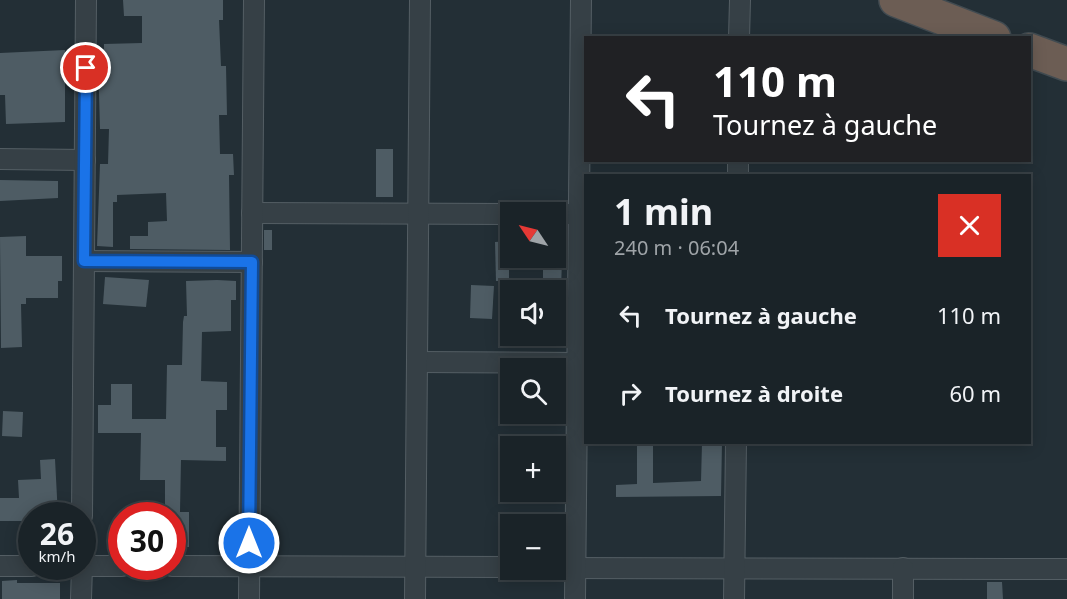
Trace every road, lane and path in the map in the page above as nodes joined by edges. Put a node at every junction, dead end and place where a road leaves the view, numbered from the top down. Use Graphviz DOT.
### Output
graph roads {
  1 [pos="86,0"];
  2 [pos="254,0"];
  3 [pos="420,0"];
  4 [pos="581,0"];
  5 [pos="740,0"];
  6 [pos="896,0"];
  7 [pos="739,36"];
  8 [pos="989,36"];
  9 [pos="1031,51"];
  10 [pos="1067,64"];
  11 [pos="0,159"];
  12 [pos="85,160"];
  13 [pos="252,213"];
  14 [pos="418,214"];
  15 [pos="500,214"];
  16 [pos="566,214"];
  17 [pos="582,214"];
  18 [pos="84,261"];
  19 [pos="252,262"];
  20 [pos="417,362"];
  21 [pos="578,363"];
  22 [pos="736,444"];
  23 [pos="82,502"];
  24 [pos="0,566"];
  25 [pos="18,566"];
  26 [pos="186,566"];
  27 [pos="249,567"];
  28 [pos="415,567"];
  29 [pos="500,567"];
  30 [pos="566,568"];
  31 [pos="576,568"];
  32 [pos="735,568"];
  33 [pos="903,568"];
  34 [pos="1067,569"];
  35 [pos="82,580"];
  36 [pos="81,599"];
  37 [pos="249,599"];
  38 [pos="415,599"];
  39 [pos="575,599"];
  40 [pos="735,599"];
  41 [pos="903,599"];
  1 -- 12 [label="street"];
  2 -- 13 [label="street"];
  3 -- 14 [label="street"];
  4 -- 17 [label="street"];
  5 -- 7 [label="street"];
  6 -- 8 [label="highway"];
  9 -- 10 [label="highway"];
  11 -- 12 [label="street"];
  12 -- 18 [label="street"];
  13 -- 14 [label="street"];
  13 -- 19 [label="street"];
  14 -- 15 [label="street"];
  14 -- 20 [label="street"];
  16 -- 17 [label="street"];
  17 -- 21 [label="street"];
  18 -- 19 [label="street"];
  18 -- 23 [label="street"];
  19 -- 27 [label="street"];
  20 -- 21 [label="street"];
  20 -- 28 [label="street"];
  21 -- 31 [label="street"];
  22 -- 32 [label="street"];
  24 -- 25 [label="street"];
  26 -- 27 [label="street"];
  27 -- 28 [label="street"];
  27 -- 37 [label="street"];
  28 -- 29 [label="street"];
  28 -- 38 [label="street"];
  30 -- 31 [label="street"];
  31 -- 32 [label="street"];
  31 -- 39 [label="street"];
  32 -- 33 [label="street"];
  32 -- 40 [label="street"];
  33 -- 34 [label="street"];
  33 -- 41 [label="street"];
  35 -- 36 [label="street"];
}
